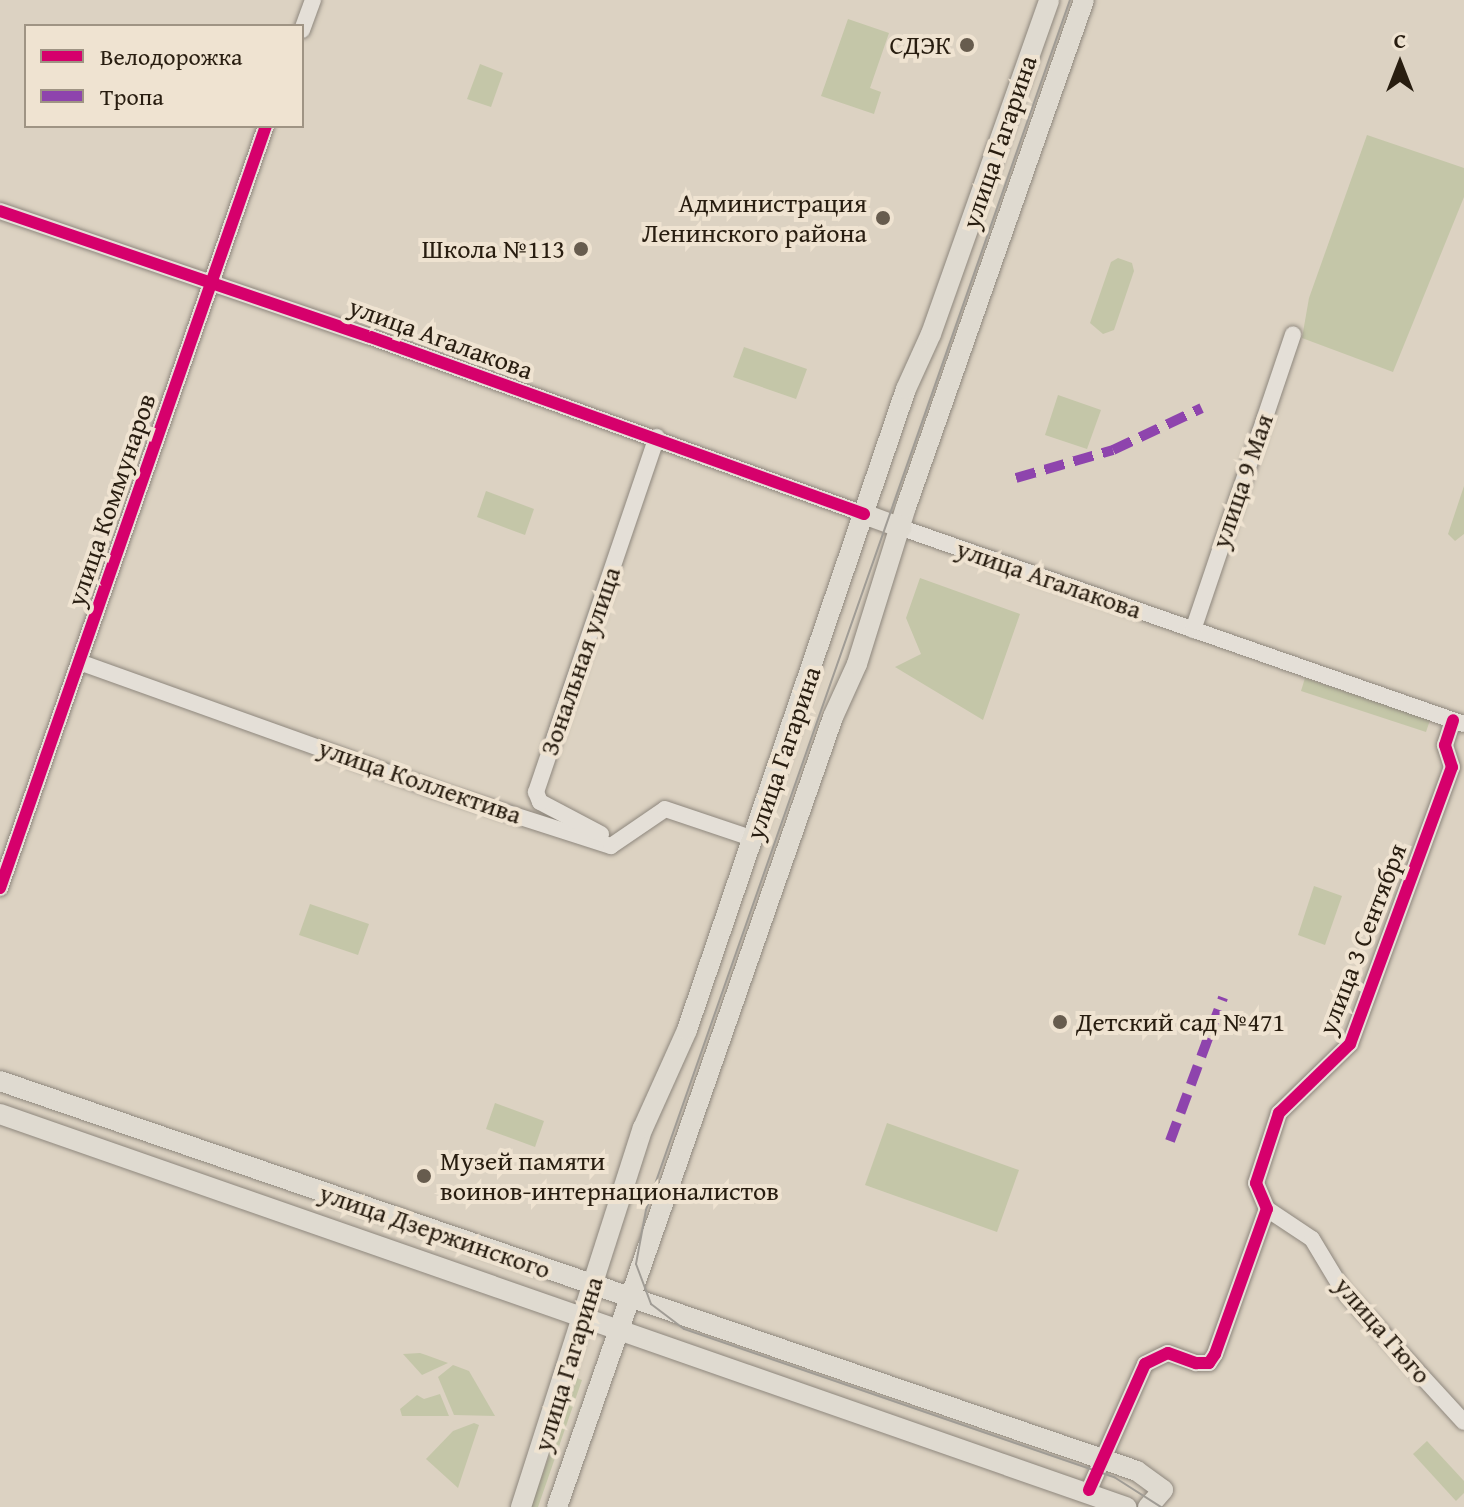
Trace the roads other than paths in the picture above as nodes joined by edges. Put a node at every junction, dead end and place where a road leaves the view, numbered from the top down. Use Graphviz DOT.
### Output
graph roads {
  1 [pos="313,0"];
  2 [pos="1049,0"];
  3 [pos="1084,0"];
  4 [pos="304,25"];
  5 [pos="265,128"];
  6 [pos="0,211"];
  7 [pos="209,280"];
  8 [pos="1293,334"];
  9 [pos="657,437"];
  10 [pos="864,514"];
  11 [pos="902,528"];
  12 [pos="1193,630"];
  13 [pos="79,662"];
  14 [pos="1460,718"];
  15 [pos="754,839"];
  16 [pos="617,842"];
  17 [pos="0,888"];
  18 [pos="0,1081"];
  19 [pos="0,1114"];
  20 [pos="104,1117"];
  21 [pos="94,1147"];
  22 [pos="1267,1209"];
  23 [pos="592,1286"];
  24 [pos="633,1300"];
  25 [pos="582,1320"];
  26 [pos="620,1332"];
  27 [pos="1464,1422"];
  28 [pos="1102,1459"];
  29 [pos="1089,1490"];
  30 [pos="521,1507"];
  31 [pos="557,1507"];
  32 [pos="1126,1507"];
  33 [pos="1148,1507"];
  1 -- 4 [label="street"];
  2 -- 10 [label="main road, улица Гагарина"];
  3 -- 11 [label="main road, улица Гагарина"];
  5 -- 7 [label="street, улица Коммунаров"];
  6 -- 7 [label="street, улица Агалакова"];
  7 -- 9 [label="street, улица Агалакова"];
  7 -- 13 [label="street, улица Коммунаров"];
  8 -- 12 [label="street, улица 9 Мая"];
  9 -- 10 [label="street, улица Агалакова"];
  9 -- 16 [label="street, Зональная улица"];
  10 -- 11 [label="main road, улица Агалакова"];
  10 -- 15 [label="main road, улица Гагарина"];
  11 -- 12 [label="street, улица Агалакова"];
  11 -- 24 [label="main road, улица Гагарина"];
  12 -- 14 [label="street, улица Агалакова"];
  13 -- 16 [label="street, улица Коллектива"];
  13 -- 17 [label="street, улица Коммунаров"];
  14 -- 22 [label="street, улица 3 Сентября"];
  15 -- 16 [label="street"];
  15 -- 23 [label="main road, улица Гагарина"];
  18 -- 20 [label="main road, улица Дзержинского"];
  19 -- 21 [label="main road, улица Дзержинского"];
  20 -- 21 [label="main road"];
  20 -- 23 [label="main road, улица Дзержинского"];
  21 -- 25 [label="main road, улица Дзержинского"];
  22 -- 27 [label="street, улица Гюго"];
  22 -- 28 [label="street"];
  23 -- 24 [label="main road, улица Дзержинского"];
  23 -- 25 [label="main road, улица Гагарина"];
  24 -- 26 [label="main road, улица Гагарина"];
  24 -- 28 [label="main road, улица Дзержинского"];
  25 -- 26 [label="main road, улица Дзержинского"];
  25 -- 30 [label="main road, улица Гагарина"];
  26 -- 29 [label="main road, улица Дзержинского"];
  26 -- 31 [label="main road, улица Гагарина"];
  28 -- 29 [label="street"];
  28 -- 33 [label="main road, улица Дзержинского"];
  29 -- 32 [label="main road, улица Дзержинского"];
}
